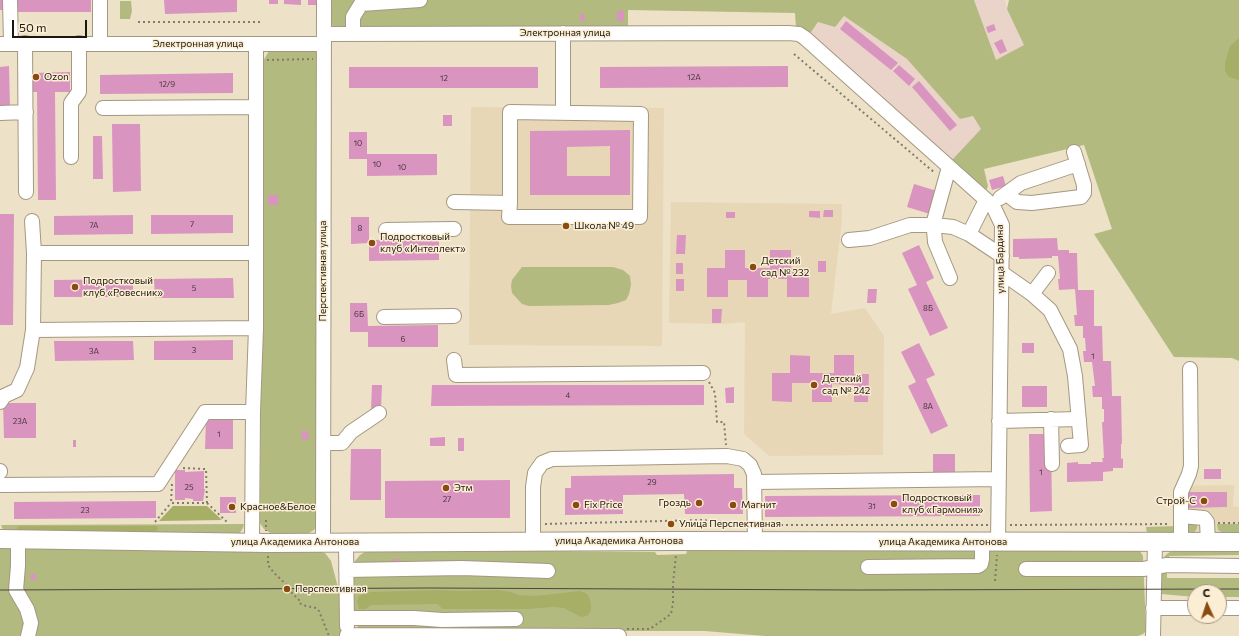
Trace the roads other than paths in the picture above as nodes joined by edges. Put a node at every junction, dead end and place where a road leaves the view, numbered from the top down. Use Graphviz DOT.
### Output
graph roads {
  1 [pos="10,0"];
  2 [pos="100,0"];
  3 [pos="324,0"];
  4 [pos="420,0"];
  5 [pos="563,33"];
  6 [pos="353,34"];
  7 [pos="805,38"];
  8 [pos="324,39"];
  9 [pos="6,44"];
  10 [pos="25,44"];
  11 [pos="79,44"];
  12 [pos="100,44"];
  13 [pos="256,44"];
  14 [pos="256,107"];
  15 [pos="103,108"];
  16 [pos="26,112"];
  17 [pos="0,113"];
  18 [pos="563,113"];
  19 [pos="71,157"];
  20 [pos="949,167"];
  21 [pos="26,192"];
  22 [pos="1006,194"];
  23 [pos="454,202"];
  24 [pos="510,203"];
  25 [pos="990,203"];
  26 [pos="32,221"];
  27 [pos="934,224"];
  28 [pos="454,229"];
  29 [pos="386,230"];
  30 [pos="969,234"];
  31 [pos="849,240"];
  32 [pos="34,253"];
  33 [pos="256,253"];
  34 [pos="1002,256"];
  35 [pos="1002,273"];
  36 [pos="1048,273"];
  37 [pos="950,278"];
  38 [pos="1032,294"];
  39 [pos="454,316"];
  40 [pos="384,317"];
  41 [pos="256,328"];
  42 [pos="33,330"];
  43 [pos="454,360"];
  44 [pos="1190,369"];
  45 [pos="703,373"];
  46 [pos="1,397"];
  47 [pos="253,412"];
  48 [pos="380,413"];
  49 [pos="1079,418"];
  50 [pos="1051,419"];
  51 [pos="999,421"];
  52 [pos="323,443"];
  53 [pos="1068,446"];
  54 [pos="1052,464"];
  55 [pos="999,479"];
  56 [pos="754,482"];
  57 [pos="0,485"];
  58 [pos="1181,520"];
  59 [pos="533,533"];
  60 [pos="754,534"];
  61 [pos="0,539"];
  62 [pos="18,539"];
  63 [pos="994,540"];
  64 [pos="262,542"];
  65 [pos="1155,542"];
  66 [pos="1181,542"];
  67 [pos="1208,542"];
  68 [pos="1239,542"];
  69 [pos="322,543"];
  70 [pos="346,543"];
  71 [pos="1239,566"];
  72 [pos="868,567"];
  73 [pos="1155,568"];
  74 [pos="1026,569"];
  75 [pos="346,570"];
  76 [pos="548,571"];
  77 [pos="1154,608"];
  78 [pos="1187,608"];
  79 [pos="1227,608"];
  80 [pos="1239,608"];
  81 [pos="347,618"];
  82 [pos="516,619"];
  83 [pos="347,635"];
  84 [pos="28,636"];
  85 [pos="546,636"];
  86 [pos="573,636"];
  87 [pos="619,636"];
  88 [pos="1153,636"];
  1 -- 9 [label="street"];
  2 -- 12 [label="street"];
  3 -- 8 [label="street, Перспективная улица"];
  4 -- 6 [label="street"];
  5 -- 6 [label="street, Электронная улица"];
  5 -- 7 [label="street, Электронная улица"];
  5 -- 18 [label="street"];
  6 -- 8 [label="street, Электронная улица"];
  7 -- 20 [label="street, улица Бардина"];
  8 -- 13 [label="street, Электронная улица"];
  8 -- 52 [label="street, Перспективная улица"];
  9 -- 10 [label="street, Электронная улица"];
  10 -- 11 [label="street, Электронная улица"];
  10 -- 16 [label="street"];
  11 -- 12 [label="street, Электронная улица"];
  11 -- 19 [label="street"];
  12 -- 13 [label="street, Электронная улица"];
  13 -- 14 [label="street"];
  14 -- 15 [label="street"];
  14 -- 33 [label="street"];
  16 -- 17 [label="street"];
  16 -- 21 [label="street"];
  18 -- 24 [label="street"];
  18 -- 24 [label="street"];
  20 -- 25 [label="street, улица Бардина"];
  20 -- 27 [label="street"];
  22 -- 22 [label="street"];
  22 -- 25 [label="street"];
  23 -- 24 [label="street"];
  25 -- 30 [label="street"];
  25 -- 34 [label="street, улица Бардина"];
  26 -- 32 [label="street"];
  27 -- 30 [label="street"];
  27 -- 31 [label="street"];
  27 -- 37 [label="street"];
  28 -- 29 [label="street"];
  30 -- 34 [label="street"];
  32 -- 33 [label="street"];
  32 -- 42 [label="street"];
  33 -- 41 [label="street"];
  34 -- 35 [label="street, улица Бардина"];
  35 -- 38 [label="street"];
  35 -- 51 [label="street, улица Бардина"];
  36 -- 38 [label="street"];
  38 -- 49 [label="street"];
  39 -- 40 [label="street"];
  41 -- 42 [label="street"];
  41 -- 47 [label="street"];
  42 -- 46 [label="street"];
  43 -- 45 [label="street"];
  44 -- 58 [label="street"];
  47 -- 57 [label="street"];
  47 -- 64 [label="street"];
  48 -- 52 [label="street"];
  49 -- 50 [label="street"];
  49 -- 53 [label="street"];
  50 -- 51 [label="street"];
  50 -- 54 [label="street"];
  51 -- 55 [label="street, улица Бардина"];
  52 -- 69 [label="street, Перспективная улица"];
  55 -- 56 [label="street"];
  55 -- 63 [label="street, улица Бардина"];
  56 -- 59 [label="street"];
  56 -- 60 [label="street"];
  58 -- 66 [label="street"];
  58 -- 67 [label="street"];
  59 -- 60 [label="main road, улица Академика Антонова"];
  59 -- 70 [label="main road, улица Академика Антонова"];
  60 -- 63 [label="main road, улица Академика Антонова"];
  61 -- 62 [label="main road, улица Академика Антонова"];
  62 -- 64 [label="main road, улица Академика Антонова"];
  62 -- 84 [label="street"];
  63 -- 65 [label="main road, улица Академика Антонова"];
  63 -- 72 [label="street, улица Бардина"];
  64 -- 69 [label="main road, улица Академика Антонова"];
  65 -- 66 [label="main road, улица Академика Антонова"];
  65 -- 73 [label="street"];
  66 -- 67 [label="main road, улица Академика Антонова"];
  67 -- 68 [label="main road, улица Академика Антонова"];
  69 -- 70 [label="main road, улица Академика Антонова"];
  70 -- 75 [label="street"];
  71 -- 73 [label="street"];
  73 -- 74 [label="street"];
  73 -- 77 [label="street"];
  75 -- 76 [label="street"];
  75 -- 81 [label="street"];
  77 -- 78 [label="street"];
  77 -- 88 [label="street"];
  79 -- 80 [label="street"];
  81 -- 82 [label="street"];
  81 -- 83 [label="street"];
  83 -- 85 [label="street"];
  85 -- 86 [label="street"];
  86 -- 87 [label="street"];
}
